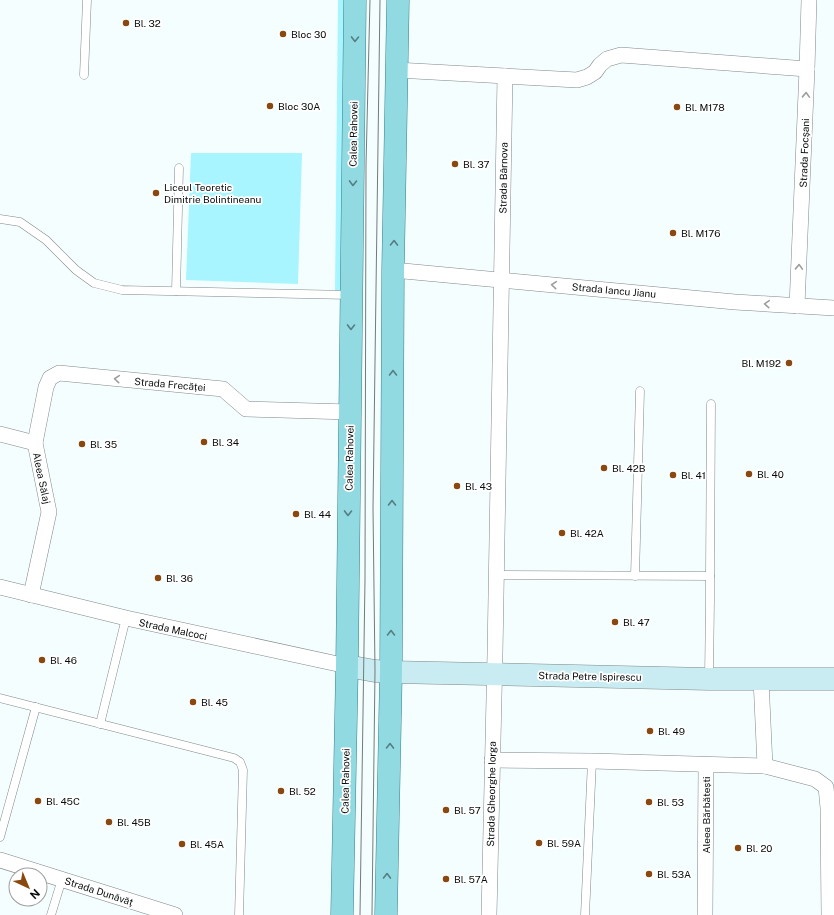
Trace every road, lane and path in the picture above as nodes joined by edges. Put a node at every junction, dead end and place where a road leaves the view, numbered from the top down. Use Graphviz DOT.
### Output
graph roads {
  1 [pos="87,0"];
  2 [pos="355,0"];
  3 [pos="398,0"];
  4 [pos="809,0"];
  5 [pos="396,70"];
  6 [pos="807,70"];
  7 [pos="84,75"];
  8 [pos="505,76"];
  9 [pos="179,168"];
  10 [pos="0,219"];
  11 [pos="393,270"];
  12 [pos="500,280"];
  13 [pos="176,291"];
  14 [pos="351,295"];
  15 [pos="797,306"];
  16 [pos="834,308"];
  17 [pos="640,391"];
  18 [pos="711,404"];
  19 [pos="350,412"];
  20 [pos="0,434"];
  21 [pos="35,443"];
  22 [pos="496,575"];
  23 [pos="635,576"];
  24 [pos="710,576"];
  25 [pos="0,587"];
  26 [pos="32,595"];
  27 [pos="126,618"];
  28 [pos="346,666"];
  29 [pos="391,672"];
  30 [pos="494,674"];
  31 [pos="709,679"];
  32 [pos="761,679"];
  33 [pos="834,679"];
  34 [pos="0,698"];
  35 [pos="36,707"];
  36 [pos="100,724"];
  37 [pos="492,760"];
  38 [pos="592,761"];
  39 [pos="706,764"];
  40 [pos="765,766"];
  41 [pos="0,837"];
  42 [pos="0,860"];
  43 [pos="62,879"];
  44 [pos="51,915"];
  45 [pos="175,915"];
  46 [pos="239,915"];
  47 [pos="342,915"];
  48 [pos="386,915"];
  49 [pos="489,915"];
  50 [pos="585,915"];
  51 [pos="705,915"];
  52 [pos="829,915"];
  1 -- 7 [label="lane"];
  2 -- 14 [label="main road, Calea Rahovei, one-way"];
  3 -- 5 [label="main road"];
  4 -- 6 [label="street, Strada Focșani"];
  5 -- 8 [label="street"];
  11 -- 5 [label="main road, one-way"];
  6 -- 8 [label="street"];
  15 -- 6 [label="street, Strada Focșani, one-way"];
  8 -- 12 [label="street, Strada Bârnova"];
  9 -- 13 [label="lane"];
  10 -- 13 [label="lane"];
  11 -- 12 [label="street, Strada Iancu Jianu"];
  29 -- 11 [label="main road, one-way"];
  15 -- 12 [label="street, Strada Iancu Jianu, one-way"];
  12 -- 22 [label="street"];
  13 -- 14 [label="lane"];
  14 -- 19 [label="main road, Calea Rahovei, one-way"];
  15 -- 16 [label="street, Strada Iancu Jianu"];
  17 -- 23 [label="lane"];
  18 -- 24 [label="lane"];
  19 -- 21 [label="street, Strada Frecăței, one-way"];
  19 -- 28 [label="main road, Calea Rahovei, one-way"];
  20 -- 21 [label="street, Aleea Sălaj"];
  21 -- 26 [label="street, Aleea Sălaj"];
  22 -- 23 [label="lane"];
  22 -- 30 [label="street"];
  23 -- 24 [label="lane"];
  24 -- 31 [label="lane"];
  25 -- 26 [label="street, Strada Malcoci"];
  26 -- 27 [label="street, Strada Malcoci"];
  27 -- 28 [label="street, Strada Malcoci"];
  27 -- 36 [label="lane"];
  28 -- 29 [label="street, Strada Petre Ispirescu"];
  28 -- 47 [label="main road, Calea Rahovei"];
  29 -- 30 [label="street, Strada Petre Ispirescu"];
  48 -- 29 [label="main road, one-way"];
  30 -- 31 [label="street, Strada Petre Ispirescu"];
  30 -- 37 [label="street, Strada Gheorghe Iorga"];
  31 -- 32 [label="street, Strada Petre Ispirescu"];
  32 -- 33 [label="street, Strada Petre Ispirescu"];
  32 -- 40 [label="street"];
  34 -- 35 [label="lane"];
  35 -- 36 [label="lane"];
  35 -- 41 [label="lane"];
  36 -- 46 [label="lane"];
  37 -- 38 [label="street"];
  37 -- 49 [label="street, Strada Gheorghe Iorga"];
  38 -- 39 [label="street"];
  38 -- 50 [label="lane"];
  39 -- 40 [label="street, Aleea Bărbătești"];
  39 -- 51 [label="street, Aleea Bărbătești"];
  40 -- 52 [label="street, Aleea Bărbătești"];
  42 -- 43 [label="street, Strada Dunăvăț"];
  43 -- 44 [label="lane"];
  43 -- 45 [label="street, Strada Dunăvăț"];
}
